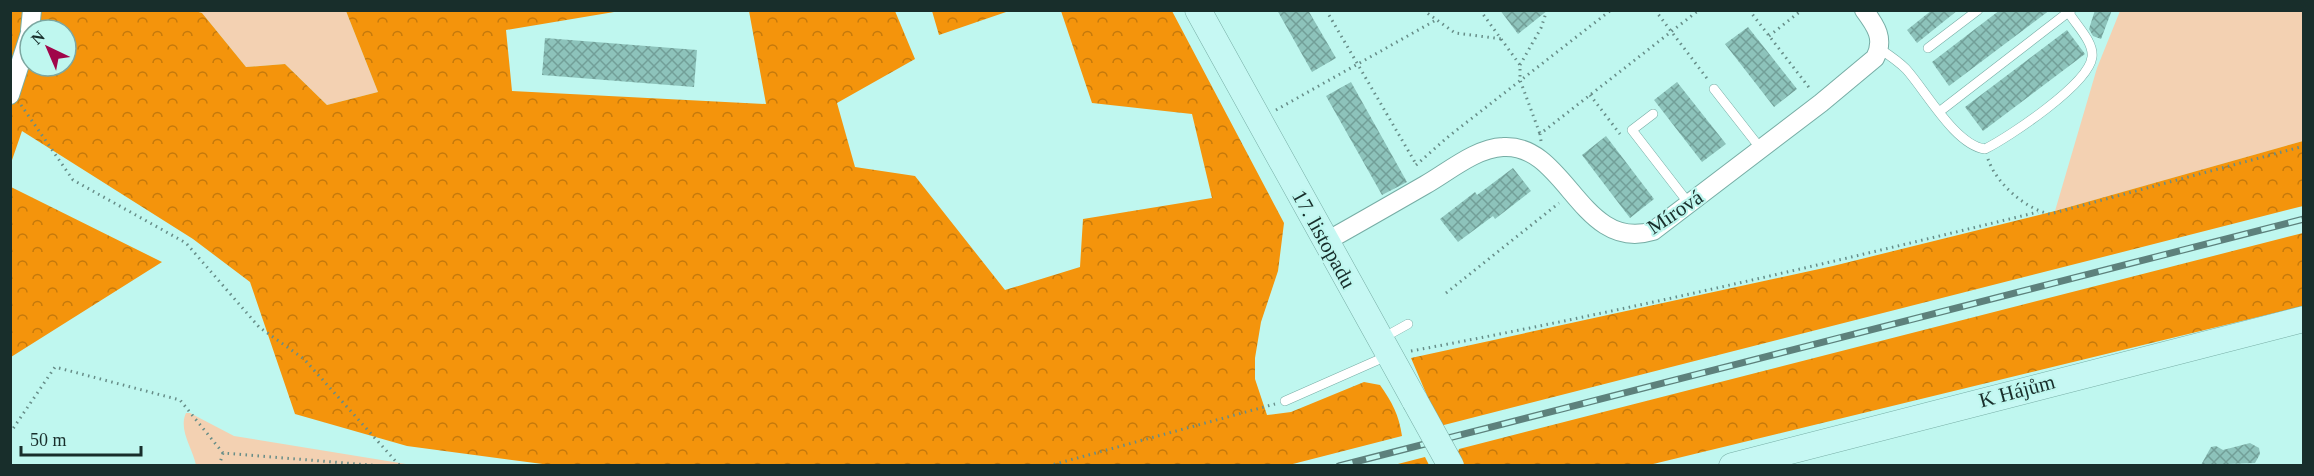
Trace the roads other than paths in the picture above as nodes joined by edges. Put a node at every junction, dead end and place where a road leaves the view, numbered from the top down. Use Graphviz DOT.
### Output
graph roads {
  1 [pos="1198,10"];
  2 [pos="1864,10"];
  3 [pos="1978,10"];
  4 [pos="2070,12"];
  5 [pos="1928,48"];
  6 [pos="1880,49"];
  7 [pos="18,70"];
  8 [pos="1714,89"];
  9 [pos="11,93"];
  10 [pos="1939,112"];
  11 [pos="1653,114"];
  12 [pos="1761,149"];
  13 [pos="1689,205"];
  14 [pos="1325,242"];
  15 [pos="2304,319"];
  16 [pos="1408,324"];
  17 [pos="1384,347"];
  18 [pos="1285,401"];
  19 [pos="1451,465"];
  20 [pos="1732,465"];
  1 -- 14 [label="street, 17. listopadu"];
  2 -- 6 [label="street"];
  3 -- 5 [label="lane"];
  4 -- 10 [label="lane"];
  4 -- 10 [label="lane"];
  6 -- 10 [label="lane"];
  6 -- 12 [label="street, Mírová"];
  7 -- 9 [label="street"];
  8 -- 12 [label="lane"];
  11 -- 13 [label="lane"];
  12 -- 13 [label="street, Mírová"];
  13 -- 14 [label="street, Mírová"];
  14 -- 17 [label="street, 17. listopadu"];
  15 -- 20 [label="street, K Hájům"];
  16 -- 17 [label="lane"];
  17 -- 18 [label="lane"];
  17 -- 19 [label="street, 17. listopadu, bridge"];
}
